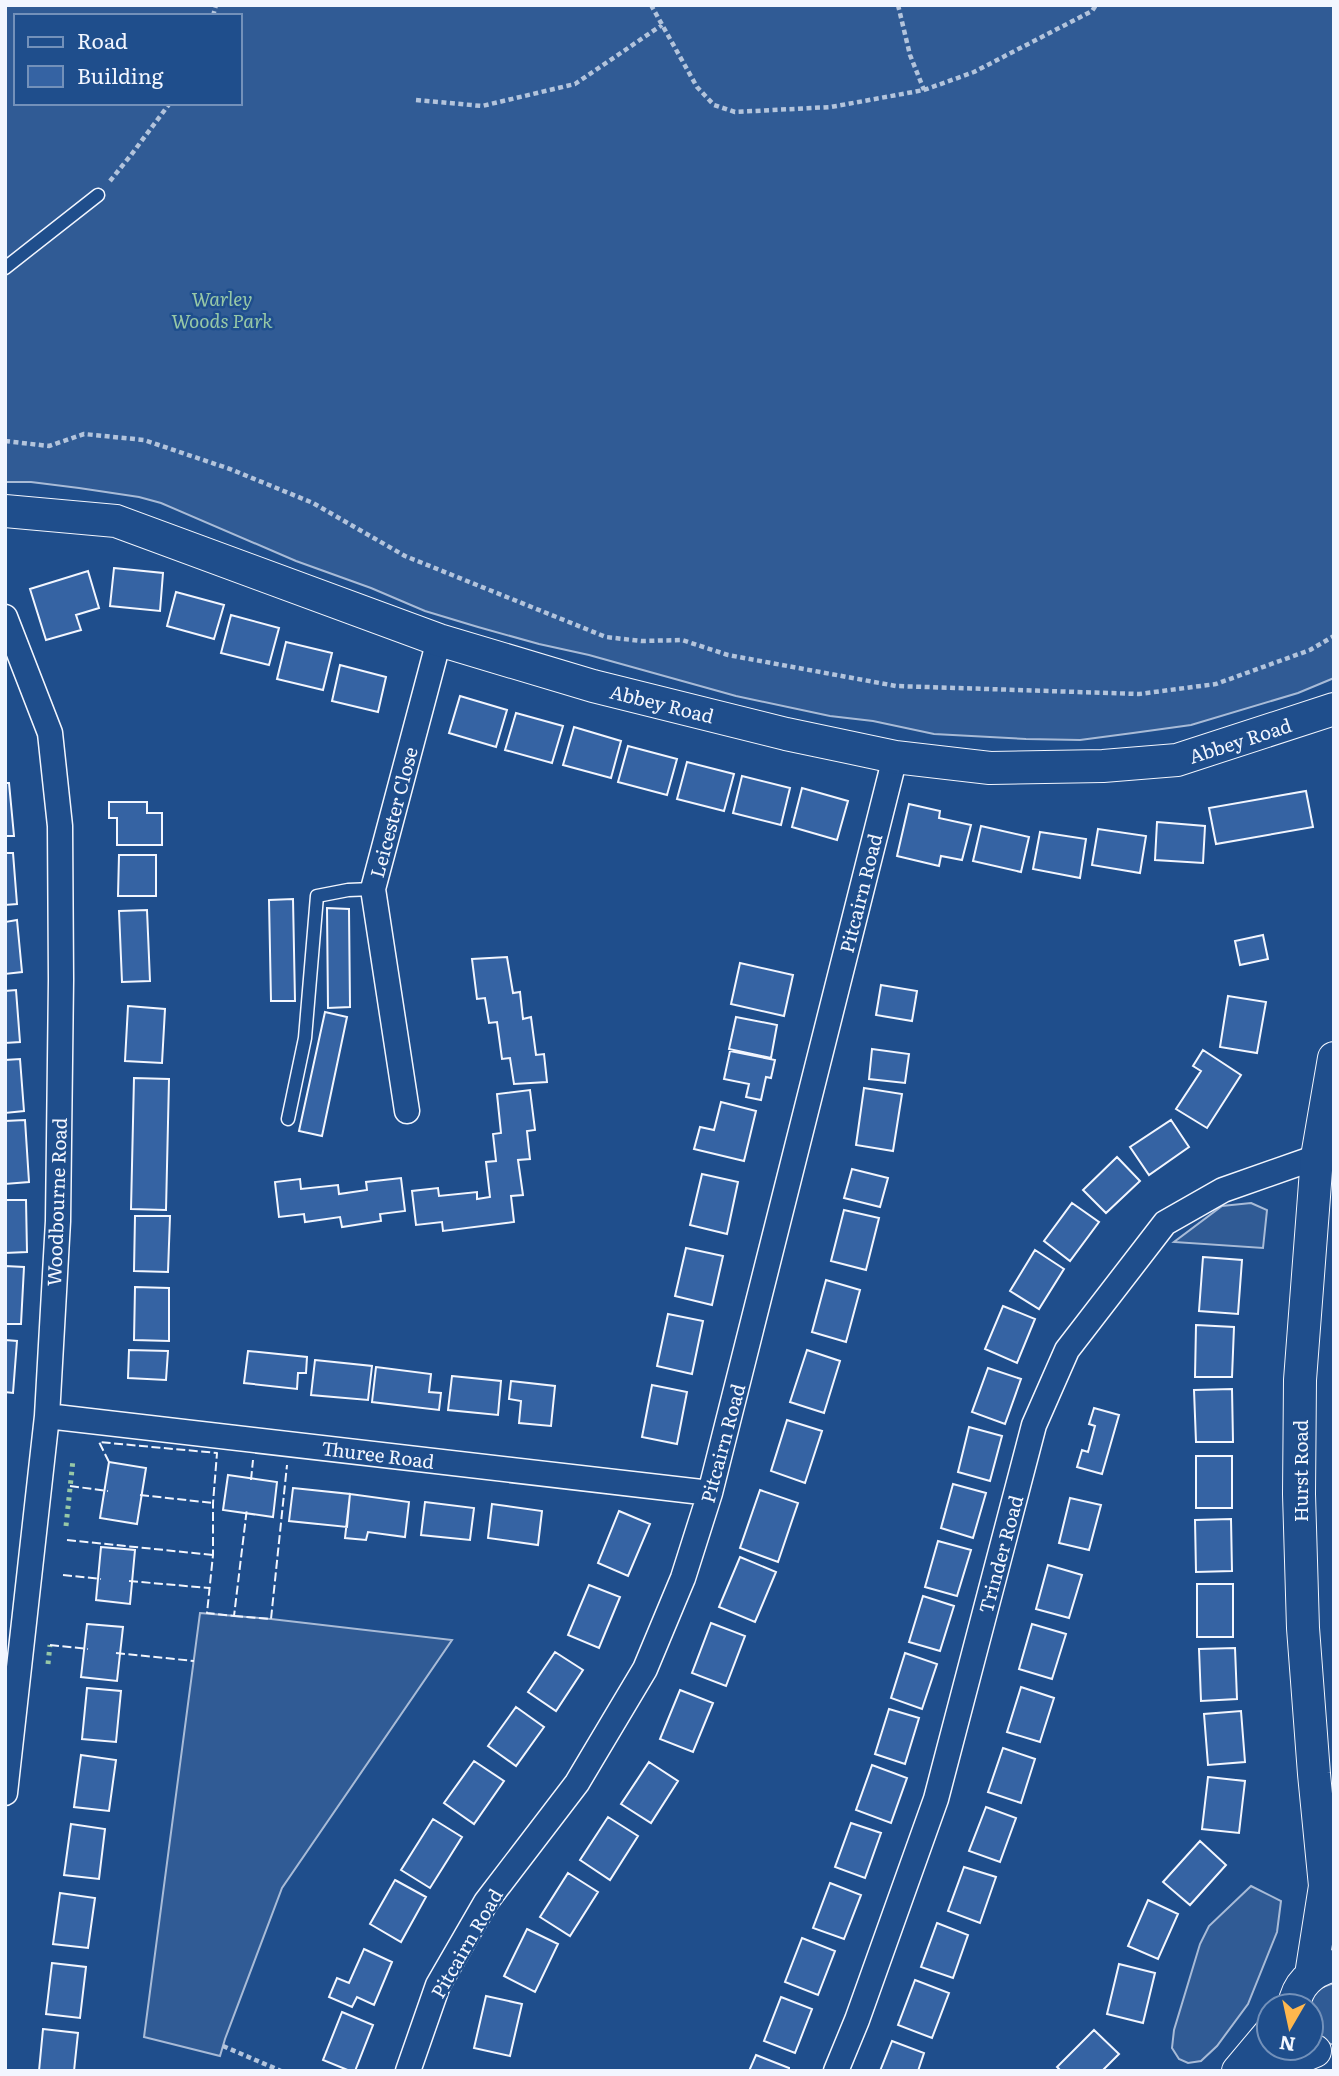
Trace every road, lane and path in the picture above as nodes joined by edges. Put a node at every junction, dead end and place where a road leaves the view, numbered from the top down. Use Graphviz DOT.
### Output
graph roads {
  1 [pos="651,5"];
  2 [pos="898,5"];
  3 [pos="1096,5"];
  4 [pos="662,25"];
  5 [pos="924,90"];
  6 [pos="416,100"];
  7 [pos="168,105"];
  8 [pos="98,195"];
  9 [pos="5,268"];
  10 [pos="5,440"];
  11 [pos="5,511"];
  12 [pos="5,617"];
  13 [pos="1334,636"];
  14 [pos="439,640"];
  15 [pos="1334,709"];
  16 [pos="895,757"];
  17 [pos="373,889"];
  18 [pos="1334,1058"];
  19 [pos="407,1111"];
  20 [pos="288,1119"];
  21 [pos="1317,1157"];
  22 [pos="47,1416"];
  23 [pos="710,1493"];
  24 [pos="5,1793"];
  25 [pos="1329,1900"];
  26 [pos="1322,1970"];
  27 [pos="1298,1992"];
  28 [pos="223,2046"];
  29 [pos="1255,2051"];
  30 [pos="1293,2062"];
  31 [pos="281,2071"];
  32 [pos="408,2071"];
  33 [pos="835,2071"];
  34 [pos="1238,2071"];
  35 [pos="1268,2071"];
  1 -- 4 [label="path"];
  2 -- 5 [label="path"];
  3 -- 5 [label="path"];
  4 -- 5 [label="path"];
  4 -- 6 [label="path"];
  7 -- 8 [label="path"];
  8 -- 9 [label="lane"];
  10 -- 13 [label="path"];
  11 -- 14 [label="street, Abbey Road"];
  12 -- 22 [label="street, Woodbourne Road"];
  14 -- 16 [label="street, Abbey Road"];
  14 -- 17 [label="street, Leicester Close"];
  15 -- 16 [label="street, Abbey Road"];
  16 -- 23 [label="street, Pitcairn Road"];
  17 -- 19 [label="street, Leicester Close"];
  17 -- 20 [label="lane"];
  18 -- 21 [label="street, Hurst Road"];
  21 -- 25 [label="street, Hurst Road"];
  21 -- 33 [label="street, Trinder Road"];
  22 -- 23 [label="street, Thuree Road"];
  22 -- 24 [label="street, Woodbourne Road"];
  23 -- 32 [label="street, Pitcairn Road"];
  25 -- 26 [label="street, Hurst Road"];
  26 -- 27 [label="street"];
  28 -- 31 [label="path"];
  29 -- 34 [label="street"];
  30 -- 35 [label="street"];
}
